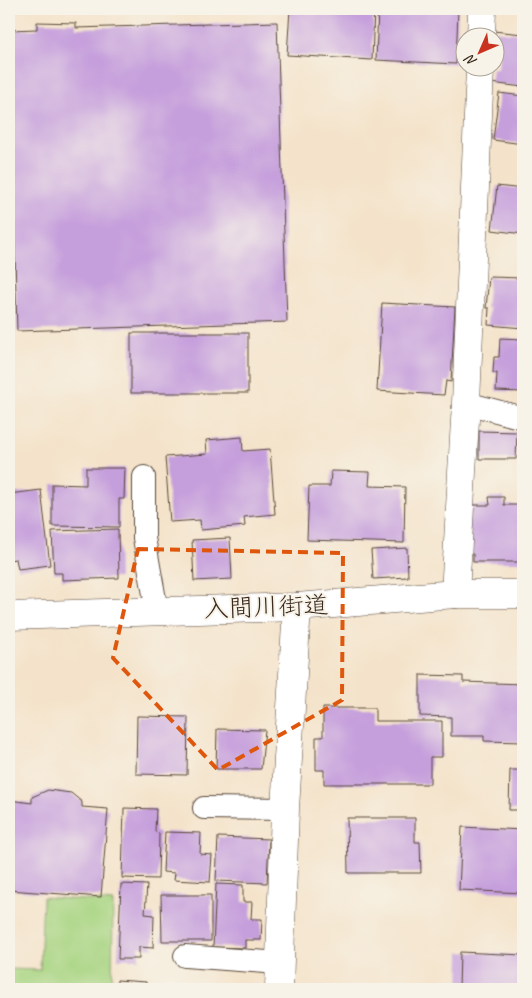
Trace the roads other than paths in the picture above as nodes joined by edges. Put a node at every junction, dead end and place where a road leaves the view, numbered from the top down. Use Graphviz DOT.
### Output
graph roads {
  1 [pos="482,9"];
  2 [pos="481,28"];
  3 [pos="480,78"];
  4 [pos="466,402"];
  5 [pos="523,418"];
  6 [pos="144,477"];
  7 [pos="455,594"];
  8 [pos="523,594"];
  9 [pos="297,607"];
  10 [pos="157,611"];
  11 [pos="9,616"];
  12 [pos="204,808"];
  13 [pos="285,809"];
  14 [pos="185,956"];
  15 [pos="279,976"];
  1 -- 2 [label="street"];
  3 -- 4 [label="street"];
  4 -- 5 [label="lane"];
  4 -- 7 [label="street"];
  6 -- 10 [label="lane"];
  7 -- 8 [label="street, 入間川街道"];
  7 -- 9 [label="street, 入間川街道"];
  9 -- 10 [label="street, 入間川街道"];
  9 -- 13 [label="street"];
  10 -- 11 [label="street, 入間川街道"];
  12 -- 13 [label="lane"];
  13 -- 15 [label="street"];
  14 -- 15 [label="lane"];
}
